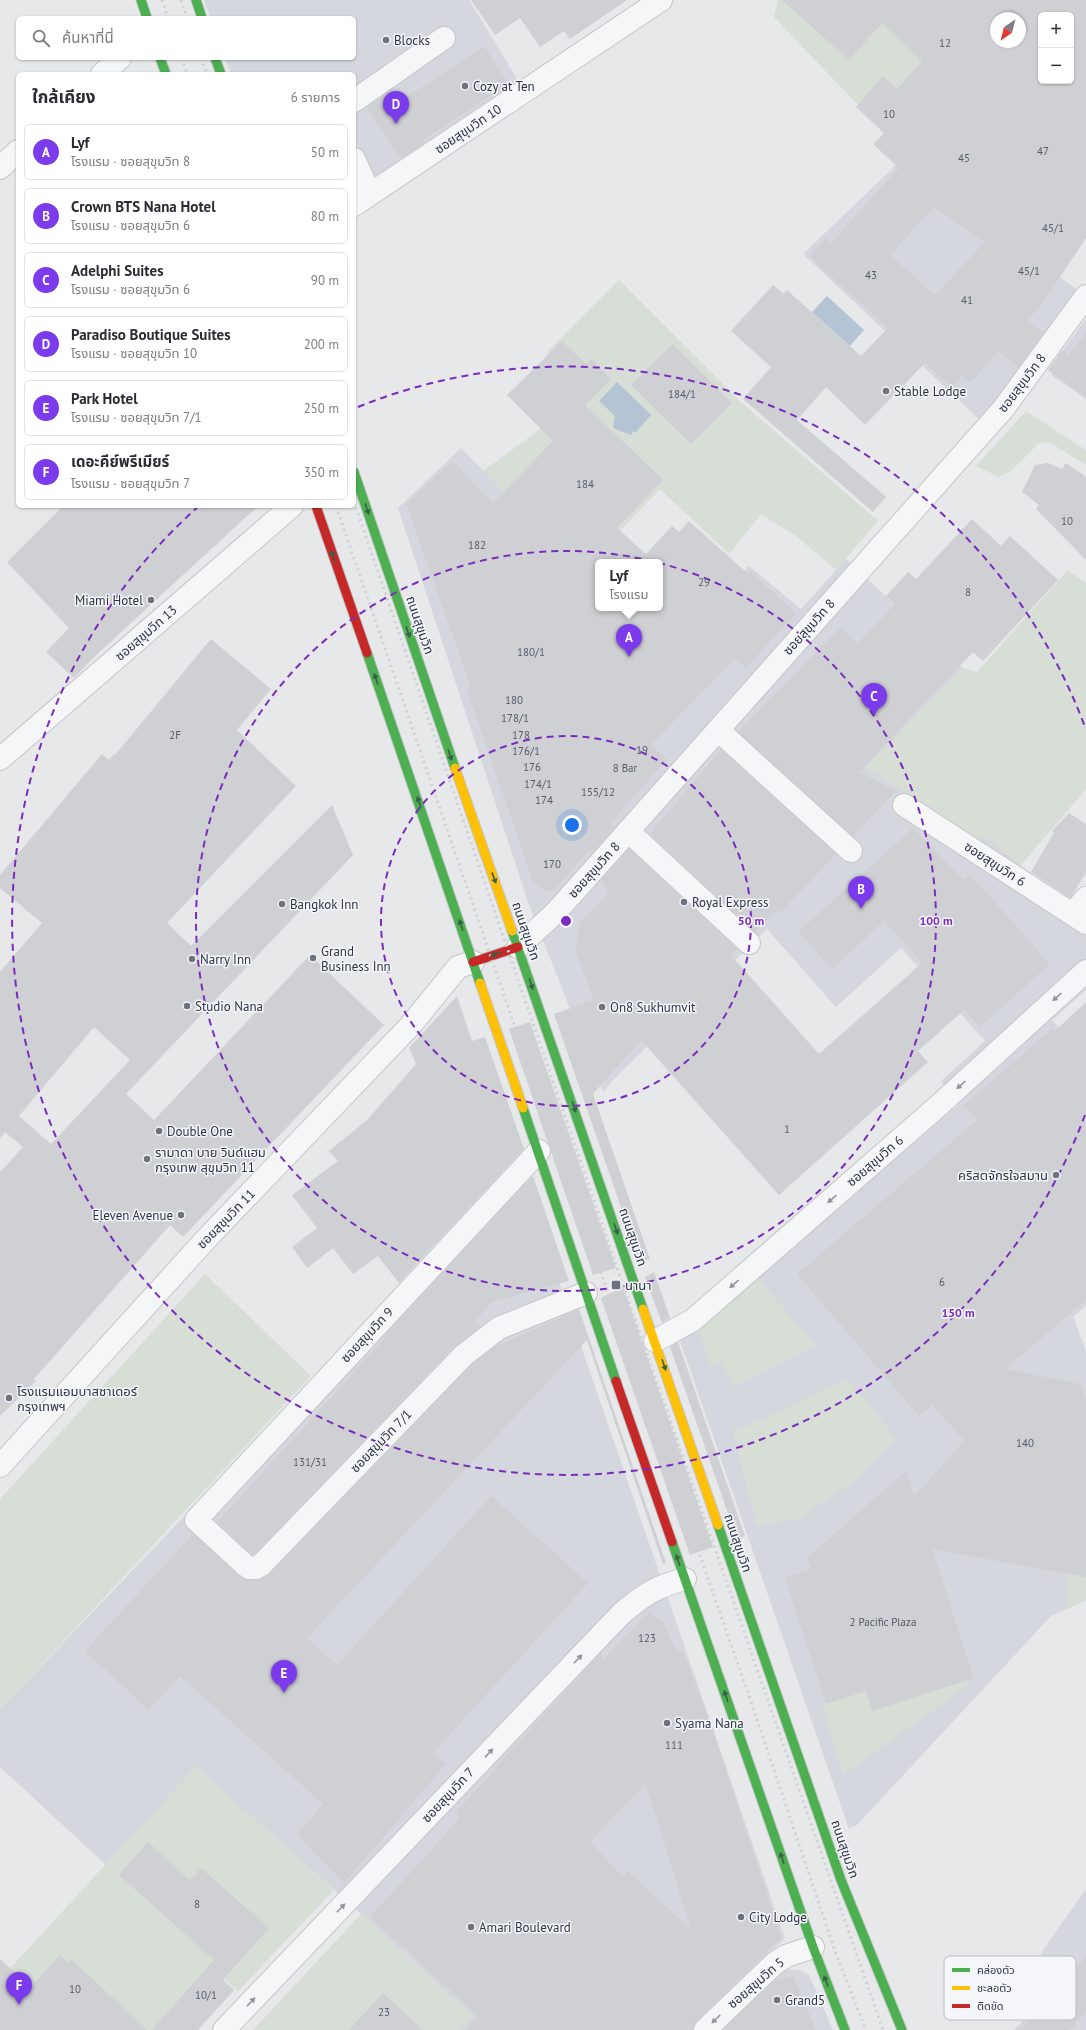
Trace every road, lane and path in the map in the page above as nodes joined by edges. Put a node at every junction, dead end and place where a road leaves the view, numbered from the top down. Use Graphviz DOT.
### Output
graph roads {
  1 [pos="141,0"];
  2 [pos="196,0"];
  3 [pos="661,0"];
  4 [pos="146,16"];
  5 [pos="201,16"];
  6 [pos="444,38"];
  7 [pos="118,60"];
  8 [pos="161,60"];
  9 [pos="217,60"];
  10 [pos="104,72"];
  11 [pos="165,72"];
  12 [pos="220,72"];
  13 [pos="356,100"];
  14 [pos="16,153"];
  15 [pos="0,168"];
  16 [pos="356,169"];
  17 [pos="362,200"];
  18 [pos="1086,296"];
  19 [pos="356,478"];
  20 [pos="290,508"];
  21 [pos="317,508"];
  22 [pos="718,730"];
  23 [pos="0,759"];
  24 [pos="904,806"];
  25 [pos="628,831"];
  26 [pos="851,851"];
  27 [pos="1086,898"];
  28 [pos="1079,919"];
  29 [pos="749,943"];
  30 [pos="518,947"];
  31 [pos="473,962"];
  32 [pos="1086,971"];
  33 [pos="539,1151"];
  34 [pos="586,1293"];
  35 [pos="655,1341"];
  36 [pos="0,1466"];
  37 [pos="196,1520"];
  38 [pos="685,1579"];
  39 [pos="813,1947"];
  40 [pos="224,2030"];
  41 [pos="705,2030"];
  42 [pos="845,2030"];
  43 [pos="902,2030"];
  1 -- 4 [label="main road"];
  2 -- 5 [label="main road"];
  3 -- 17 [label="street, ซอยสุขุมวิท 10"];
  6 -- 13 [label="street"];
  7 -- 10 [label="street"];
  8 -- 11 [label="main road"];
  9 -- 12 [label="main road"];
  14 -- 15 [label="street"];
  16 -- 17 [label="street"];
  18 -- 22 [label="street, ซอยสุขุมวิท 8"];
  19 -- 30 [label="main road, ถนนสุขุมวิท, one-way"];
  20 -- 23 [label="street, ซอยสุขุมวิท 13"];
  31 -- 21 [label="main road, one-way"];
  22 -- 25 [label="street, ซอยสุขุมวิท 8"];
  22 -- 26 [label="street"];
  24 -- 28 [label="street, ซอยสุขุมวิท 6"];
  25 -- 29 [label="street"];
  25 -- 30 [label="street, ซอยสุขุมวิท 8"];
  27 -- 28 [label="street"];
  30 -- 31 [label="main road, one-way"];
  30 -- 35 [label="main road, ถนนสุขุมวิท, one-way"];
  31 -- 33 [label="main road"];
  31 -- 36 [label="street, ซอยสุขุมวิท 11"];
  32 -- 35 [label="street, ซอยสุขุมวิท 6, one-way"];
  33 -- 34 [label="main road"];
  33 -- 37 [label="street, ซอยสุขุมวิท 9"];
  34 -- 37 [label="street, ซอยสุขุมวิท 7/1"];
  38 -- 34 [label="main road, one-way"];
  35 -- 43 [label="main road, ถนนสุขุมวิท, one-way"];
  39 -- 38 [label="main road, one-way"];
  40 -- 38 [label="street, ซอยสุขุมวิท 7, one-way"];
  39 -- 41 [label="street, ซอยสุขุมวิท 5, one-way"];
  42 -- 39 [label="main road, one-way"];
}
